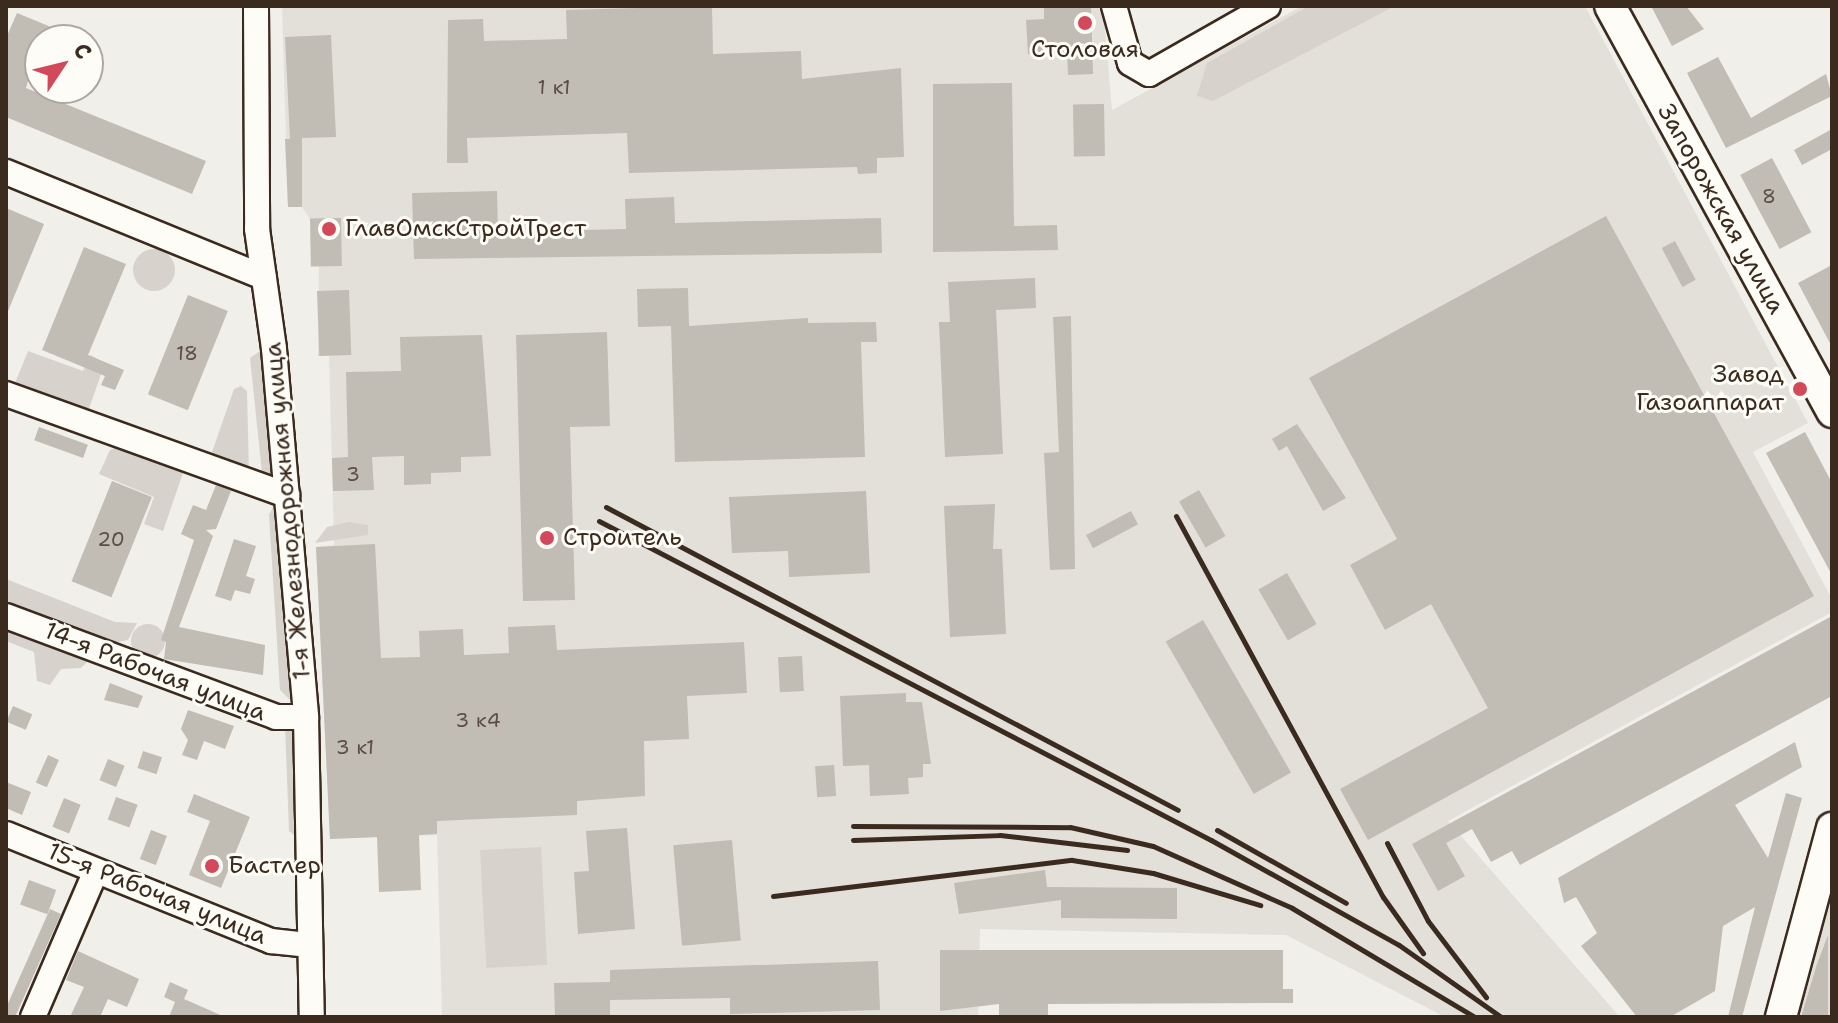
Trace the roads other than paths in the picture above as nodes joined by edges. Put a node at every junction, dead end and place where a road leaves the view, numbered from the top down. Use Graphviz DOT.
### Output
graph roads {
  1 [pos="256,6"];
  2 [pos="1114,6"];
  3 [pos="1268,6"];
  4 [pos="1610,6"];
  5 [pos="6,172"];
  6 [pos="263,277"];
  7 [pos="6,394"];
  8 [pos="1832,412"];
  9 [pos="287,495"];
  10 [pos="6,616"];
  11 [pos="306,717"];
  12 [pos="1832,828"];
  13 [pos="6,834"];
  14 [pos="96,871"];
  15 [pos="310,945"];
  16 [pos="33,1017"];
  17 [pos="312,1017"];
  18 [pos="1781,1017"];
  1 -- 6 [label="street, 1-я Железнодорожная улица"];
  2 -- 3 [label="street"];
  4 -- 8 [label="main road, Запорожская улица"];
  5 -- 6 [label="street"];
  6 -- 9 [label="street, 1-я Железнодорожная улица"];
  7 -- 9 [label="street"];
  9 -- 11 [label="street, 1-я Железнодорожная улица"];
  10 -- 11 [label="street, 14-я Рабочая улица"];
  11 -- 15 [label="street, 1-я Железнодорожная улица"];
  12 -- 18 [label="main road"];
  13 -- 14 [label="street, 15-я Рабочая улица"];
  14 -- 15 [label="street, 15-я Рабочая улица"];
  14 -- 16 [label="street"];
  15 -- 17 [label="street, 1-я Железнодорожная улица"];
}
